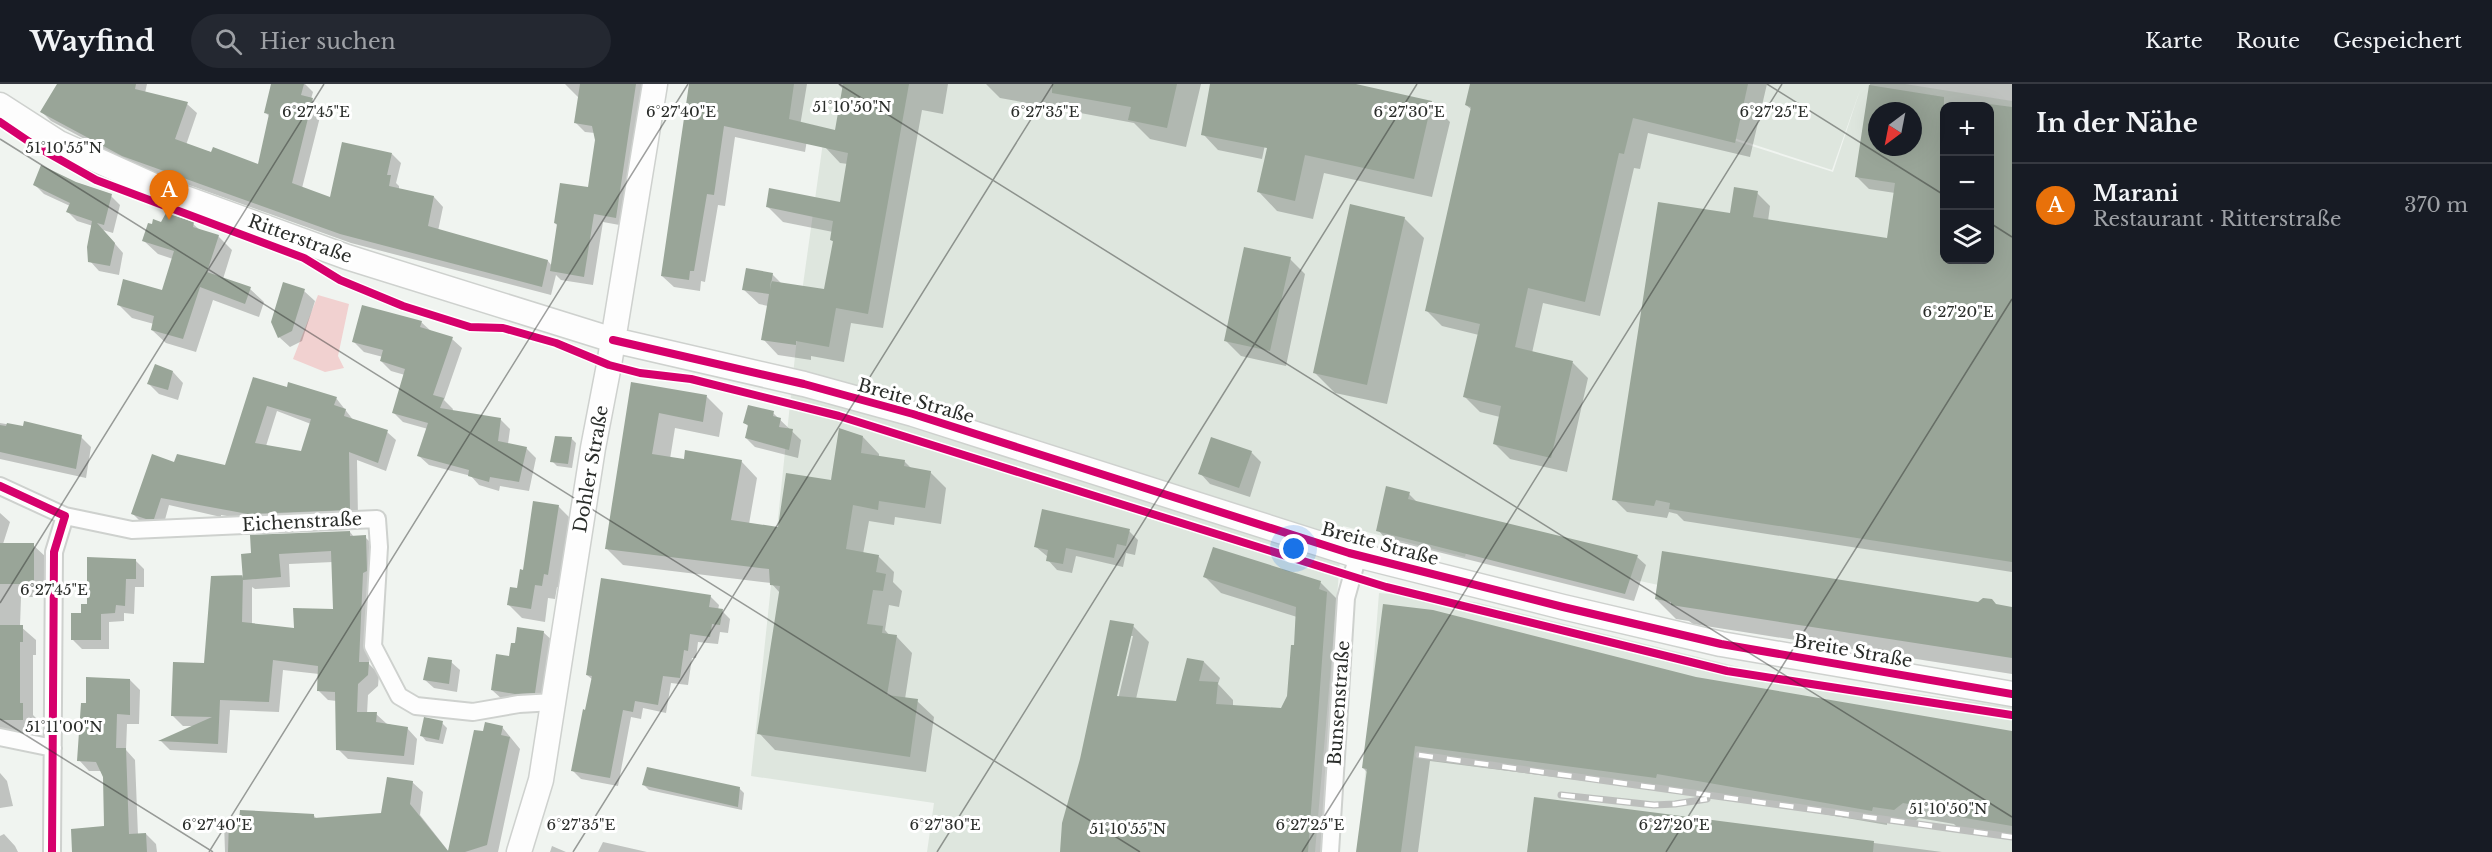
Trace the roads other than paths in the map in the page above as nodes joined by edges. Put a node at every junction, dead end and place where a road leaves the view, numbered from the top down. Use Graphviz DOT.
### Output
graph roads {
  1 [pos="655,84"];
  2 [pos="0,105"];
  3 [pos="613,340"];
  4 [pos="0,486"];
  5 [pos="65,516"];
  6 [pos="1358,555"];
  7 [pos="2012,694"];
  8 [pos="554,702"];
  9 [pos="0,737"];
  10 [pos="53,748"];
  11 [pos="52,852"];
  12 [pos="519,852"];
  13 [pos="1330,852"];
  1 -- 3 [label="main road, Dohler Straße"];
  2 -- 3 [label="main road, Ritterstraße"];
  3 -- 6 [label="main road, Breite Straße"];
  3 -- 8 [label="main road, Dohler Straße"];
  4 -- 5 [label="street, Eichenstraße"];
  5 -- 8 [label="street, Eichenstraße"];
  5 -- 10 [label="street"];
  6 -- 7 [label="main road, Breite Straße"];
  6 -- 13 [label="street, Bunsenstraße"];
  8 -- 12 [label="main road, Dohler Straße"];
  9 -- 10 [label="street"];
  10 -- 11 [label="street"];
}
